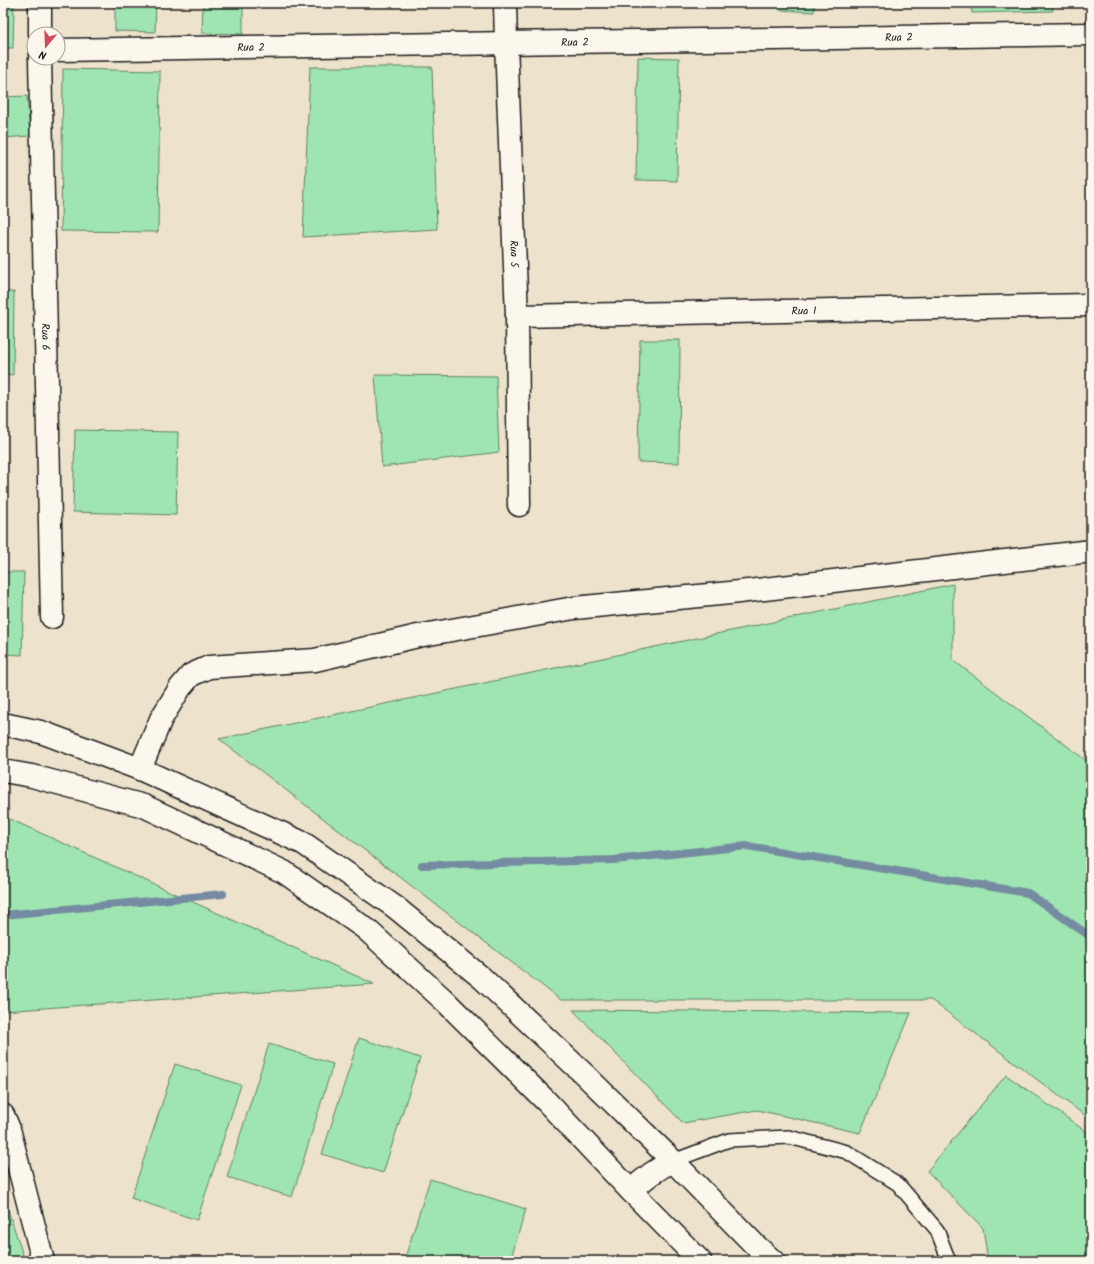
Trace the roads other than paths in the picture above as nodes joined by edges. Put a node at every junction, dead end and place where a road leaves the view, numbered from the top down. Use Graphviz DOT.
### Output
graph roads {
  1 [pos="40,3"];
  2 [pos="505,3"];
  3 [pos="40,26"];
  4 [pos="1091,34"];
  5 [pos="506,43"];
  6 [pos="66,50"];
  7 [pos="40,66"];
  8 [pos="1091,306"];
  9 [pos="517,316"];
  10 [pos="519,505"];
  11 [pos="1091,551"];
  12 [pos="52,617"];
  13 [pos="3,724"];
  14 [pos="140,769"];
  15 [pos="3,771"];
  16 [pos="303,843"];
  17 [pos="284,872"];
  18 [pos="3,1115"];
  19 [pos="672,1161"];
  20 [pos="631,1191"];
  21 [pos="43,1261"];
  22 [pos="700,1261"];
  23 [pos="773,1261"];
  24 [pos="949,1261"];
  1 -- 3 [label="street"];
  2 -- 5 [label="street, Rua 5"];
  4 -- 5 [label="street, Rua 2"];
  5 -- 6 [label="street, Rua 2"];
  5 -- 9 [label="street, Rua 5"];
  7 -- 12 [label="street, Rua 6"];
  8 -- 9 [label="street, Rua 1"];
  9 -- 10 [label="street, Rua 5"];
  11 -- 14 [label="street"];
  13 -- 14 [label="street"];
  14 -- 16 [label="street"];
  15 -- 17 [label="street"];
  16 -- 17 [label="street"];
  16 -- 19 [label="street"];
  17 -- 20 [label="street"];
  18 -- 21 [label="street"];
  19 -- 20 [label="street"];
  19 -- 23 [label="street"];
  19 -- 24 [label="lane"];
  20 -- 22 [label="street"];
}
